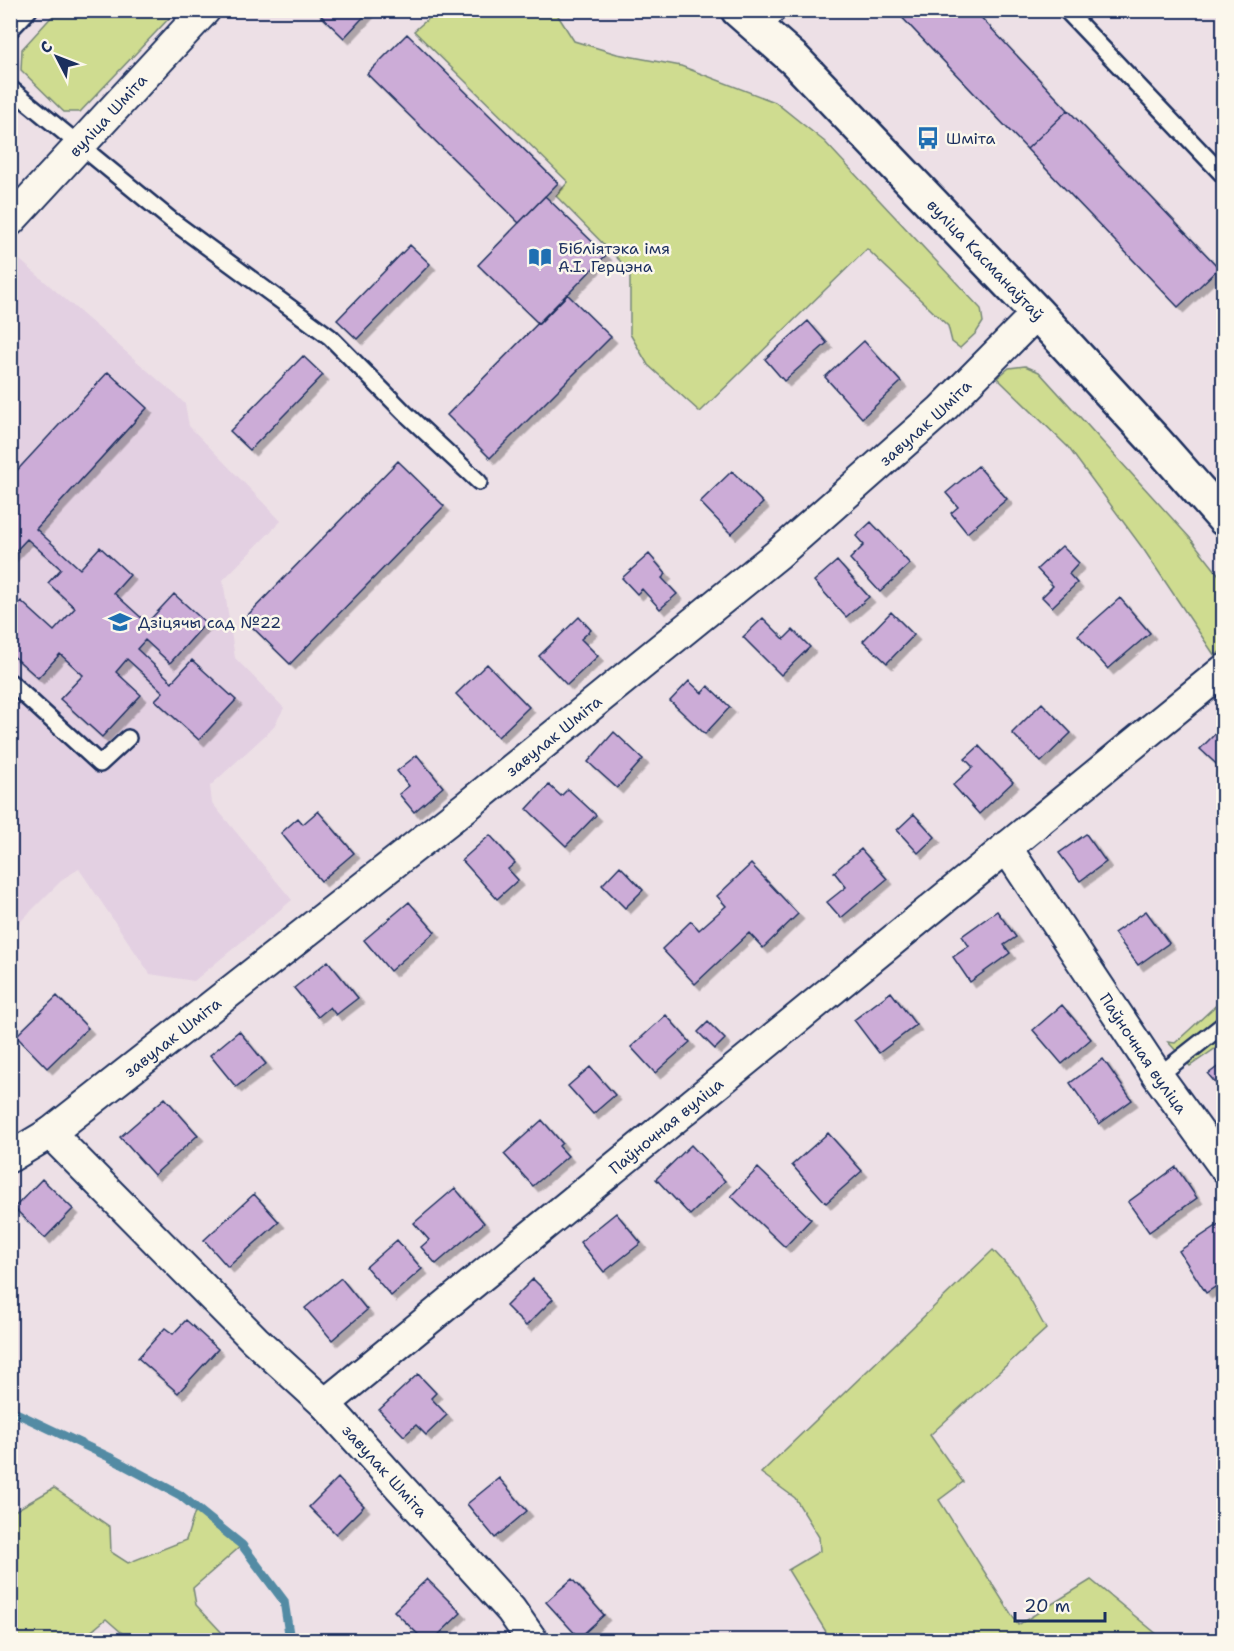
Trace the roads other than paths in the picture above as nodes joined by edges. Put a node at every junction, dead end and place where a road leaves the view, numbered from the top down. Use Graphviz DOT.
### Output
graph roads {
  1 [pos="29,10"];
  2 [pos="204,10"];
  3 [pos="1066,10"];
  4 [pos="753,14"];
  5 [pos="10,30"];
  6 [pos="10,88"];
  7 [pos="81,145"];
  8 [pos="1224,176"];
  9 [pos="10,221"];
  10 [pos="1037,313"];
  11 [pos="479,482"];
  12 [pos="1224,519"];
  13 [pos="1224,670"];
  14 [pos="10,682"];
  15 [pos="128,738"];
  16 [pos="1006,847"];
  17 [pos="1224,1024"];
  18 [pos="1158,1076"];
  19 [pos="50,1133"];
  20 [pos="10,1157"];
  21 [pos="1224,1167"];
  22 [pos="325,1404"];
  23 [pos="532,1641"];
  1 -- 5 [label="lane"];
  2 -- 7 [label="street, вуліца Шміта"];
  3 -- 8 [label="lane"];
  4 -- 10 [label="main road, вуліца Касманаўтаў"];
  6 -- 7 [label="lane"];
  7 -- 9 [label="street, вуліца Шміта"];
  7 -- 11 [label="lane"];
  10 -- 12 [label="main road, вуліца Касманаўтаў"];
  10 -- 19 [label="street, завулак Шміта"];
  13 -- 16 [label="street, Паўночная вуліца"];
  14 -- 15 [label="lane"];
  16 -- 18 [label="street, Паўночная вуліца"];
  16 -- 22 [label="street, Паўночная вуліца"];
  17 -- 18 [label="lane"];
  18 -- 21 [label="street, Паўночная вуліца"];
  19 -- 20 [label="street, завулак Шміта"];
  19 -- 22 [label="street, завулак Шміта"];
  22 -- 23 [label="street, завулак Шміта"];
}
